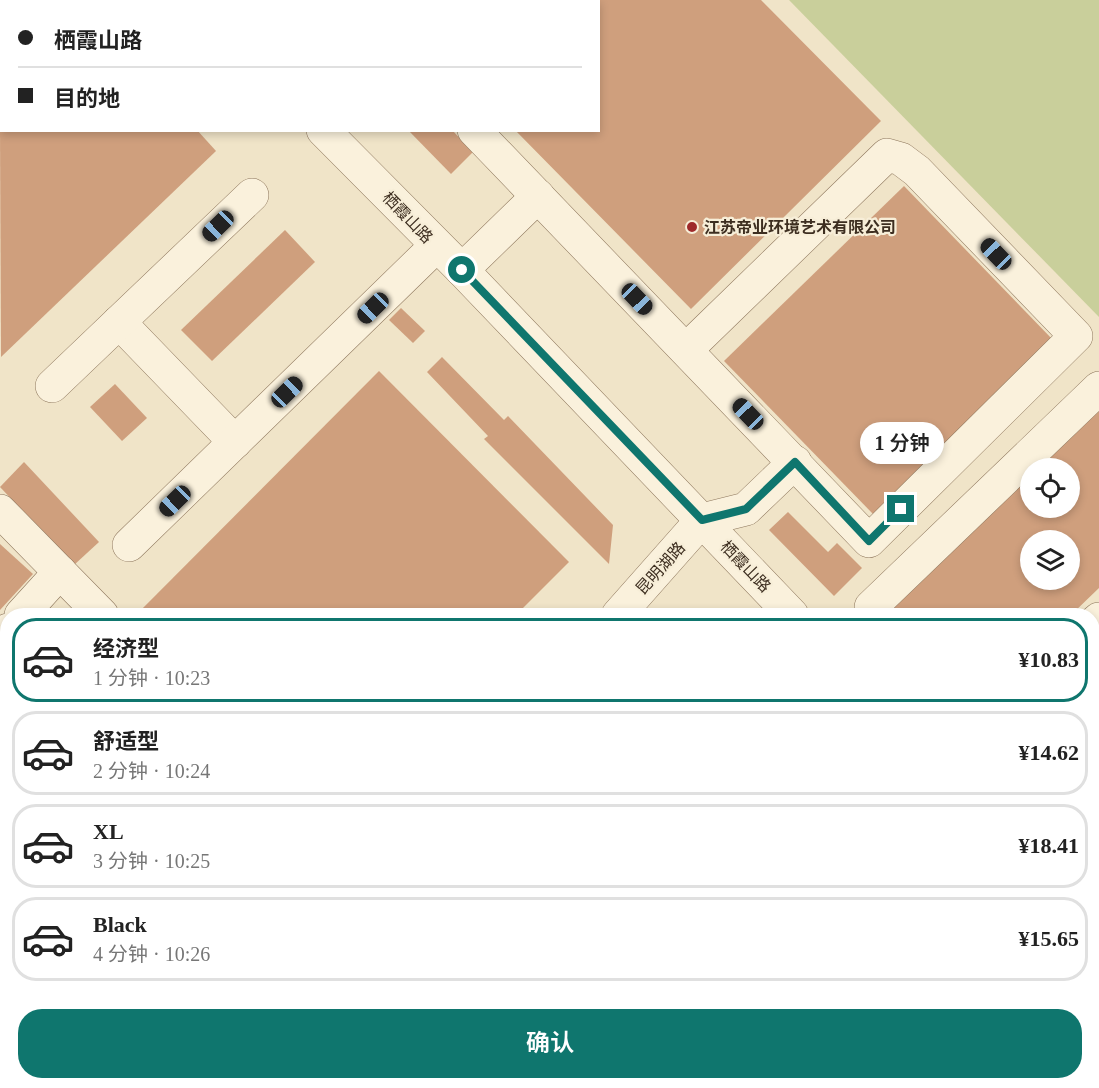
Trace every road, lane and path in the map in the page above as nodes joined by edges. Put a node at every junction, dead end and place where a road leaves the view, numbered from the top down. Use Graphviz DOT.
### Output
graph roads {
  1 [pos="325,132"];
  2 [pos="476,132"];
  3 [pos="252,195"];
  4 [pos="538,196"];
  5 [pos="436,246"];
  6 [pos="462,270"];
  7 [pos="119,322"];
  8 [pos="686,350"];
  9 [pos="52,386"];
  10 [pos="1099,388"];
  11 [pos="235,442"];
  12 [pos="795,462"];
  13 [pos="0,511"];
  14 [pos="702,520"];
  15 [pos="129,545"];
  16 [pos="60,572"];
  17 [pos="27,608"];
  18 [pos="95,608"];
  19 [pos="624,608"];
  20 [pos="785,608"];
  21 [pos="872,608"];
  1 -- 5 [label="street, 栖霞山路"];
  2 -- 4 [label="street"];
  3 -- 7 [label="street"];
  4 -- 6 [label="street"];
  4 -- 8 [label="street"];
  5 -- 6 [label="street, 栖霞山路"];
  5 -- 11 [label="street"];
  6 -- 14 [label="street, 栖霞山路"];
  7 -- 9 [label="street"];
  7 -- 11 [label="street"];
  8 -- 12 [label="street"];
  8 -- 12 [label="street"];
  10 -- 21 [label="street"];
  11 -- 15 [label="street"];
  12 -- 14 [label="street"];
  13 -- 16 [label="street"];
  14 -- 19 [label="street, 昆明湖路"];
  14 -- 20 [label="street, 栖霞山路"];
  16 -- 17 [label="street"];
  16 -- 18 [label="street"];
}
